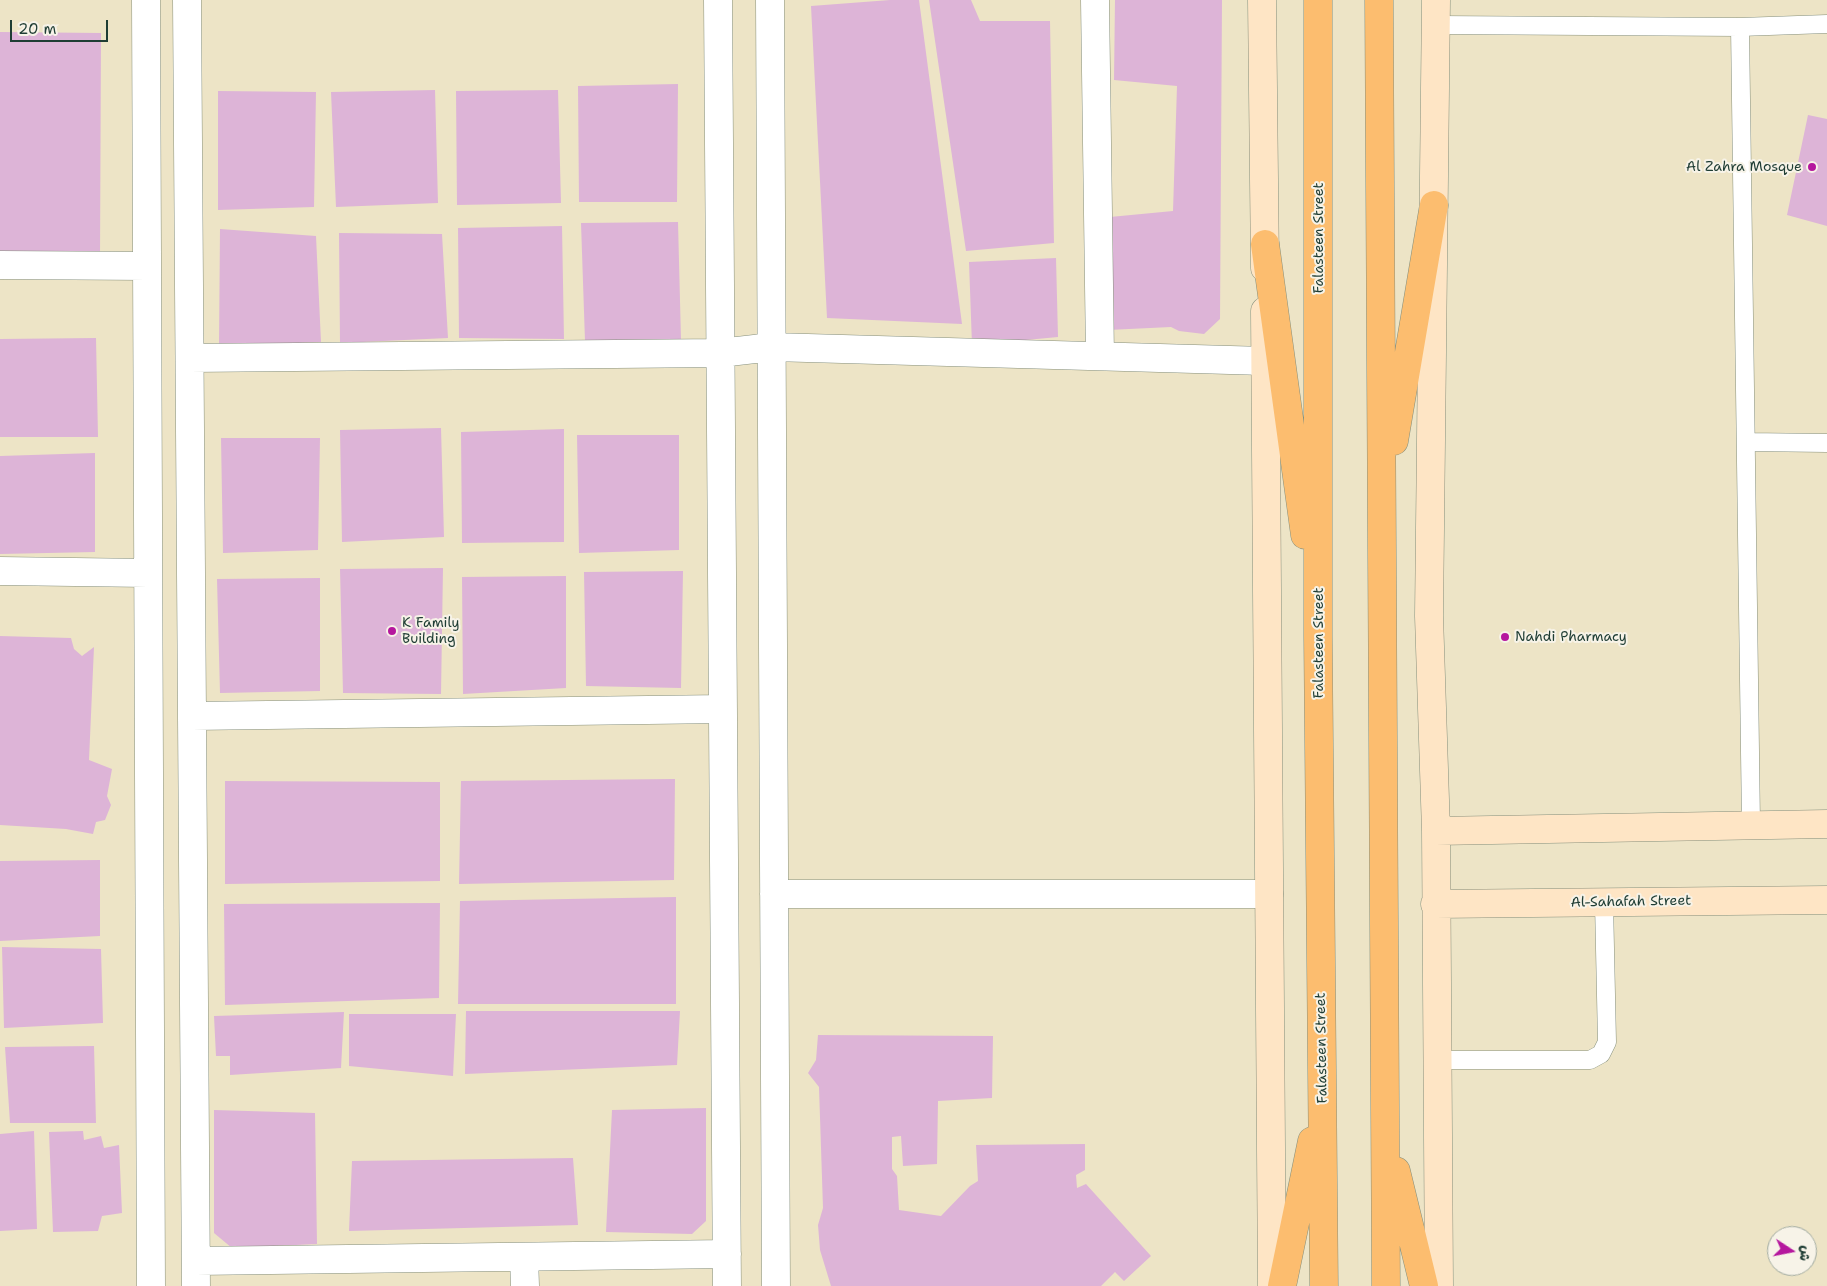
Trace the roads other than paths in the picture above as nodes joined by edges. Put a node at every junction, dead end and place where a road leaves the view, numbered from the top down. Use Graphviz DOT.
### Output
graph roads {
  1 [pos="146,0"];
  2 [pos="187,0"];
  3 [pos="718,0"];
  4 [pos="770,0"];
  5 [pos="1094,0"];
  6 [pos="1262,0"];
  7 [pos="1318,0"];
  8 [pos="1379,0"];
  9 [pos="1437,12"];
  10 [pos="1827,24"];
  11 [pos="1740,27"];
  12 [pos="1434,205"];
  13 [pos="1264,244"];
  14 [pos="0,265"];
  15 [pos="147,266"];
  16 [pos="772,347"];
  17 [pos="720,353"];
  18 [pos="1100,356"];
  19 [pos="190,358"];
  20 [pos="1266,361"];
  21 [pos="1747,442"];
  22 [pos="1827,443"];
  23 [pos="1382,517"];
  24 [pos="0,571"];
  25 [pos="148,573"];
  26 [pos="1318,636"];
  27 [pos="723,709"];
  28 [pos="192,716"];
  29 [pos="1751,824"];
  30 [pos="1827,824"];
  31 [pos="1436,831"];
  32 [pos="774,894"];
  33 [pos="1269,894"];
  34 [pos="1827,900"];
  35 [pos="1604,902"];
  36 [pos="1435,904"];
  37 [pos="1437,1060"];
  38 [pos="1323,1088"];
  39 [pos="1386,1128"];
  40 [pos="727,1254"];
  41 [pos="524,1257"];
  42 [pos="196,1273"];
  43 [pos="151,1286"];
  44 [pos="525,1286"];
  45 [pos="727,1286"];
  46 [pos="776,1286"];
  47 [pos="1272,1286"];
  48 [pos="1282,1286"];
  49 [pos="1324,1286"];
  50 [pos="1386,1286"];
  51 [pos="1424,1286"];
  52 [pos="1439,1286"];
  1 -- 15 [label="street"];
  2 -- 19 [label="street"];
  3 -- 17 [label="street"];
  4 -- 16 [label="street"];
  5 -- 18 [label="street"];
  6 -- 13 [label="street"];
  7 -- 26 [label="main road, Falasteen Street"];
  8 -- 23 [label="main road"];
  9 -- 11 [label="lane"];
  9 -- 12 [label="street"];
  10 -- 11 [label="lane"];
  11 -- 21 [label="lane"];
  12 -- 23 [label="main road"];
  12 -- 31 [label="street"];
  13 -- 20 [label="street"];
  13 -- 26 [label="main road"];
  14 -- 15 [label="street"];
  15 -- 25 [label="street"];
  16 -- 17 [label="street"];
  16 -- 18 [label="street"];
  16 -- 32 [label="street"];
  17 -- 19 [label="street"];
  17 -- 27 [label="street"];
  18 -- 20 [label="street"];
  19 -- 28 [label="street"];
  20 -- 33 [label="street"];
  21 -- 22 [label="lane"];
  21 -- 29 [label="lane"];
  23 -- 39 [label="main road"];
  24 -- 25 [label="street"];
  25 -- 43 [label="street"];
  26 -- 38 [label="main road, Falasteen Street"];
  27 -- 28 [label="street"];
  27 -- 40 [label="street"];
  28 -- 42 [label="street"];
  29 -- 30 [label="street"];
  29 -- 31 [label="street"];
  31 -- 36 [label="street"];
  32 -- 33 [label="street"];
  32 -- 46 [label="street"];
  33 -- 47 [label="street"];
  34 -- 35 [label="street, Al-Sahafah Street"];
  35 -- 36 [label="street, Al-Sahafah Street"];
  35 -- 37 [label="lane"];
  36 -- 37 [label="street"];
  37 -- 52 [label="street"];
  38 -- 48 [label="main road"];
  38 -- 49 [label="main road, Falasteen Street"];
  39 -- 50 [label="main road"];
  39 -- 51 [label="main road"];
  40 -- 41 [label="street"];
  40 -- 45 [label="street"];
  41 -- 42 [label="street"];
  41 -- 44 [label="street"];
}
